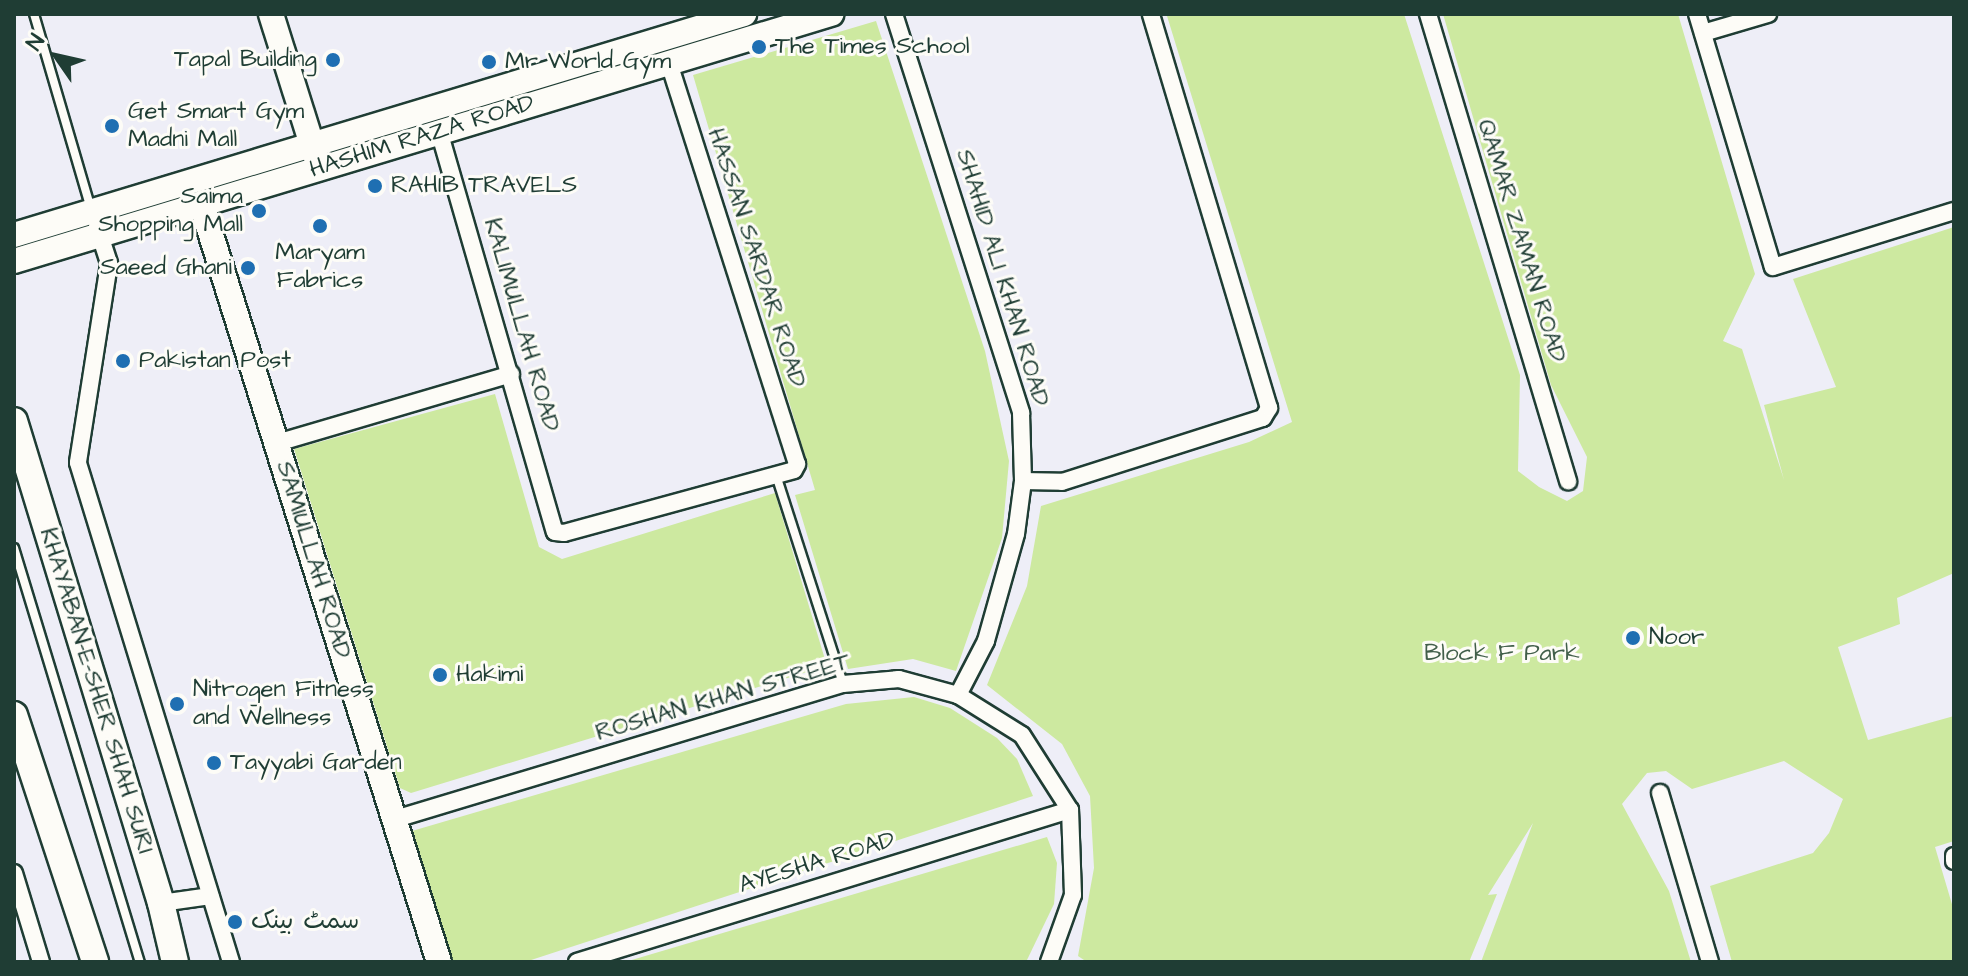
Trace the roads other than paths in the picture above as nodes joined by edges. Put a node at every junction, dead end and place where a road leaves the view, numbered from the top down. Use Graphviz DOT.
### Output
graph roads {
  1 [pos="34,14"];
  2 [pos="271,14"];
  3 [pos="744,14"];
  4 [pos="831,14"];
  5 [pos="894,14"];
  6 [pos="1151,14"];
  7 [pos="1428,14"];
  8 [pos="1697,14"];
  9 [pos="1768,14"];
  10 [pos="785,21"];
  11 [pos="1703,33"];
  12 [pos="669,63"];
  13 [pos="439,131"];
  14 [pos="311,146"];
  15 [pos="320,169"];
  16 [pos="201,203"];
  17 [pos="1954,211"];
  18 [pos="97,225"];
  19 [pos="14,235"];
  20 [pos="14,261"];
  21 [pos="511,374"];
  22 [pos="14,421"];
  23 [pos="277,443"];
  24 [pos="776,475"];
  25 [pos="1023,481"];
  26 [pos="1568,481"];
  27 [pos="14,548"];
  28 [pos="843,684"];
  29 [pos="958,695"];
  30 [pos="14,715"];
  31 [pos="1660,793"];
  32 [pos="1070,810"];
  33 [pos="392,820"];
  34 [pos="14,873"];
  35 [pos="211,896"];
  36 [pos="163,913"];
  37 [pos="41,962"];
  38 [pos="93,962"];
  39 [pos="140,962"];
  40 [pos="177,962"];
  41 [pos="231,962"];
  42 [pos="439,962"];
  43 [pos="577,962"];
  44 [pos="1050,962"];
  45 [pos="1710,962"];
  1 -- 18 [label="lane"];
  2 -- 14 [label="street"];
  3 -- 14 [label="street, HASHIM RAZA ROAD"];
  4 -- 10 [label="street, HASHIM RAZA ROAD"];
  5 -- 25 [label="street, SHAHID ALI KHAN ROAD"];
  6 -- 25 [label="street"];
  7 -- 26 [label="street, QAMAR ZAMAN ROAD"];
  8 -- 11 [label="street"];
  9 -- 11 [label="street"];
  10 -- 12 [label="street, HASHIM RAZA ROAD"];
  11 -- 17 [label="street"];
  12 -- 13 [label="street, HASHIM RAZA ROAD"];
  12 -- 24 [label="street, HASSAN SARDAR ROAD"];
  13 -- 15 [label="street, HASHIM RAZA ROAD"];
  13 -- 21 [label="street, KALIMULLAH ROAD"];
  14 -- 15 [label="street"];
  14 -- 18 [label="street, HASHIM RAZA ROAD"];
  15 -- 16 [label="street, HASHIM RAZA ROAD"];
  16 -- 18 [label="street, HASHIM RAZA ROAD"];
  16 -- 23 [label="street, SAMIULLAH ROAD"];
  18 -- 19 [label="street, HASHIM RAZA ROAD"];
  18 -- 20 [label="street, HASHIM RAZA ROAD"];
  18 -- 35 [label="street"];
  21 -- 23 [label="street"];
  21 -- 24 [label="street, KALIMULLAH ROAD"];
  22 -- 36 [label="main road, KHAYABAN-E-SHER SHAH SURI"];
  23 -- 33 [label="street, SAMIULLAH ROAD"];
  24 -- 28 [label="lane"];
  25 -- 29 [label="street, SHAHID ALI KHAN ROAD"];
  27 -- 39 [label="lane"];
  28 -- 29 [label="street, ROSHAN KHAN STREET"];
  28 -- 33 [label="street, ROSHAN KHAN STREET"];
  29 -- 32 [label="street, ROSHAN KHAN STREET"];
  30 -- 38 [label="main road"];
  31 -- 45 [label="street"];
  32 -- 43 [label="street, AYESHA ROAD"];
  32 -- 44 [label="street"];
  33 -- 42 [label="street, SAMIULLAH ROAD"];
  34 -- 37 [label="street"];
  35 -- 36 [label="street"];
  35 -- 41 [label="street"];
  36 -- 40 [label="main road, KHAYABAN-E-SHER SHAH SURI"];
}
